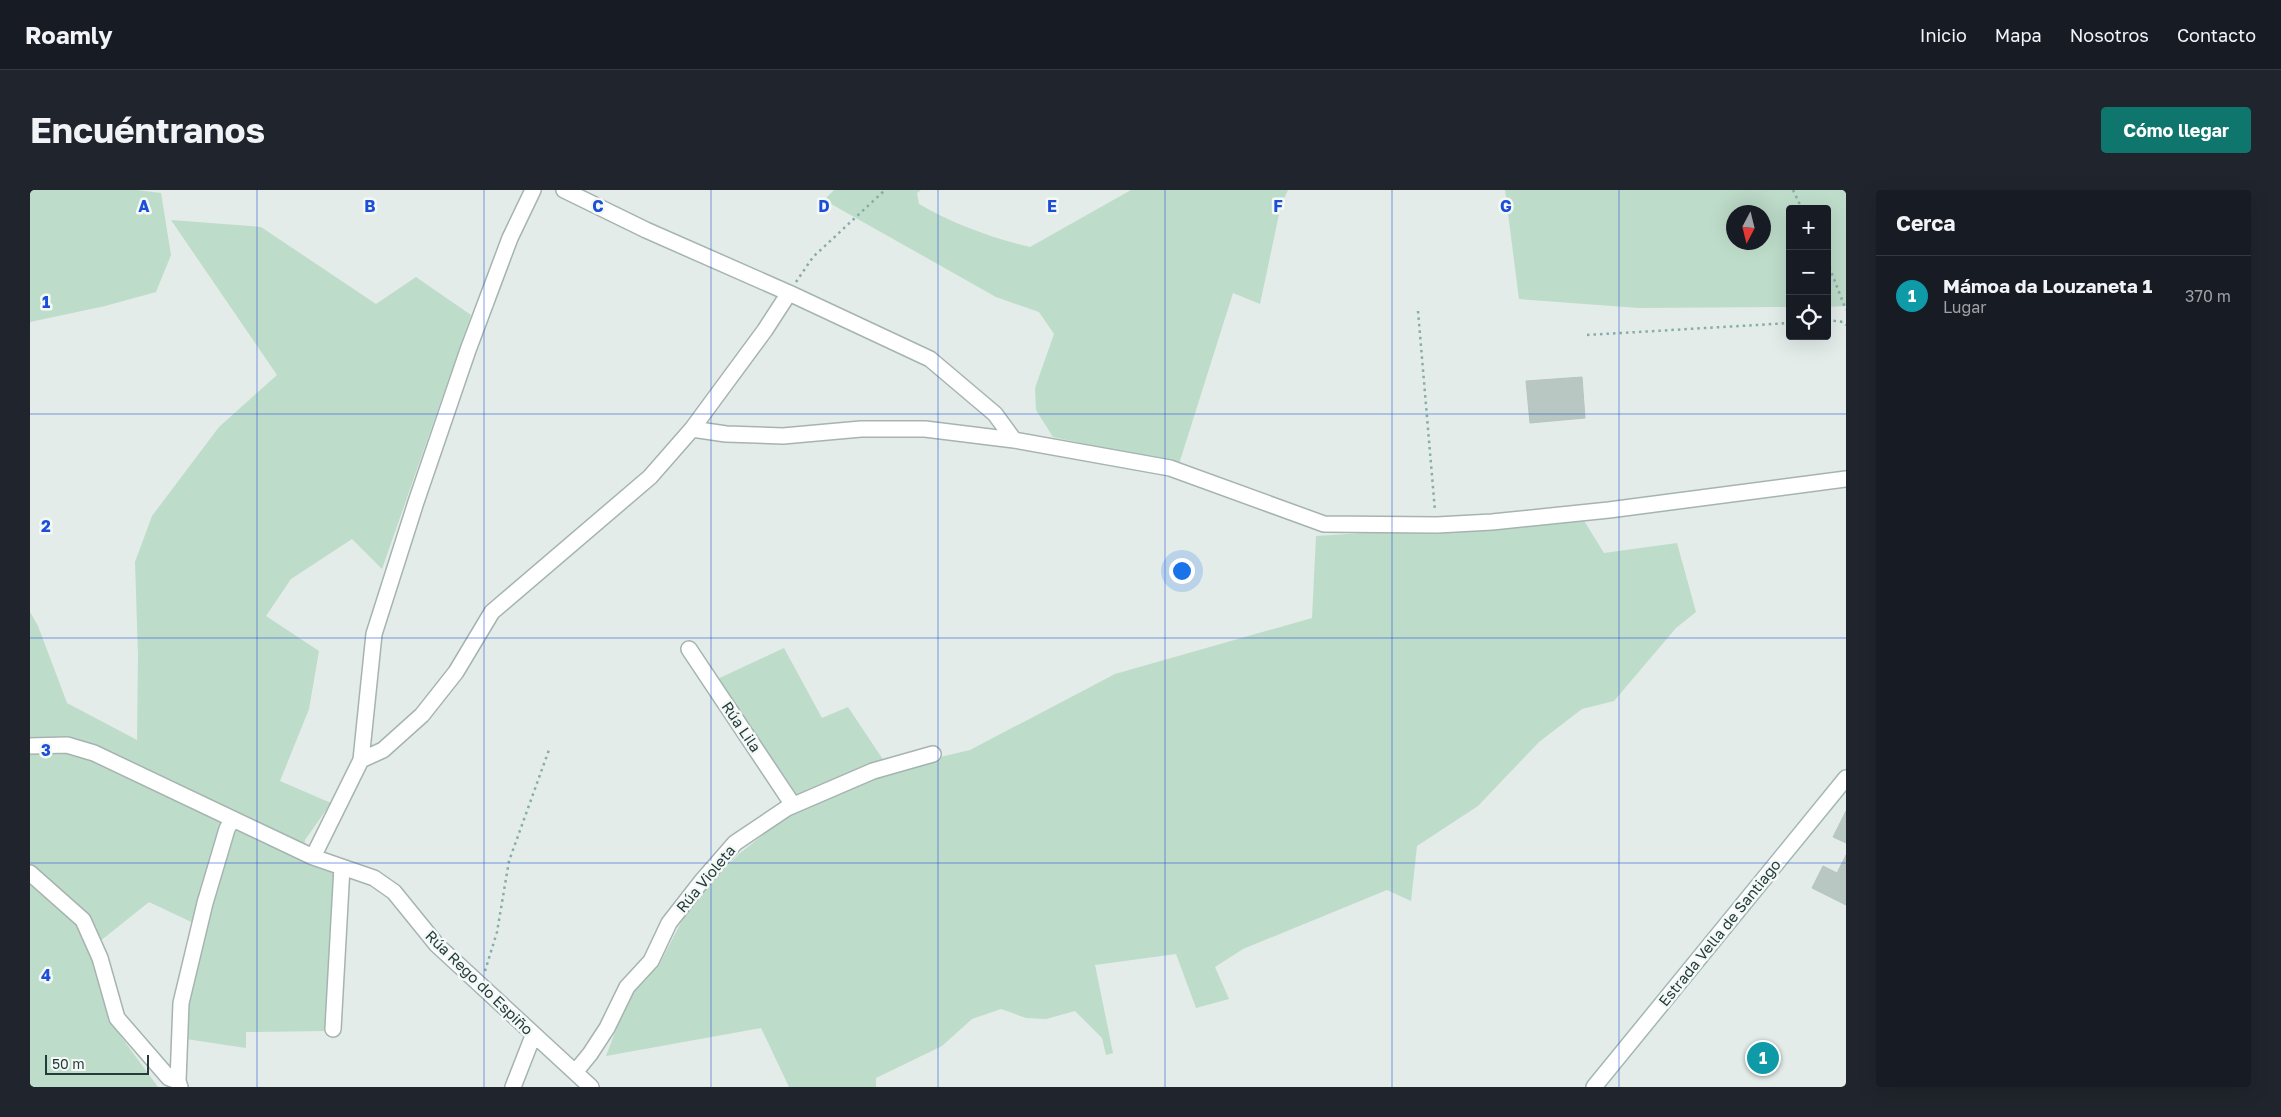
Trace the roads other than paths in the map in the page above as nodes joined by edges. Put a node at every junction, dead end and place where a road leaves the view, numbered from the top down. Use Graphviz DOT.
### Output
graph roads {
  1 [pos="534,190"];
  2 [pos="564,190"];
  3 [pos="789,293"];
  4 [pos="692,429"];
  5 [pos="1014,440"];
  6 [pos="1846,479"];
  7 [pos="689,649"];
  8 [pos="30,746"];
  9 [pos="933,754"];
  10 [pos="361,760"];
  11 [pos="1846,778"];
  12 [pos="793,805"];
  13 [pos="232,820"];
  14 [pos="313,857"];
  15 [pos="342,867"];
  16 [pos="30,873"];
  17 [pos="333,1029"];
  18 [pos="533,1036"];
  19 [pos="576,1071"];
  20 [pos="179,1084"];
  21 [pos="513,1087"];
  22 [pos="591,1087"];
  23 [pos="1594,1087"];
  1 -- 10 [label="street"];
  2 -- 3 [label="street"];
  3 -- 4 [label="street"];
  3 -- 5 [label="street"];
  4 -- 5 [label="street"];
  4 -- 10 [label="street"];
  5 -- 6 [label="street"];
  7 -- 12 [label="street, Rúa Lila"];
  8 -- 13 [label="street, Rúa Rego do Espiño"];
  9 -- 12 [label="street, Rúa Violeta"];
  10 -- 14 [label="street"];
  11 -- 23 [label="street, Estrada Vella de Santiago"];
  12 -- 19 [label="street, Rúa Violeta"];
  13 -- 14 [label="street, Rúa Rego do Espiño"];
  13 -- 20 [label="street"];
  14 -- 15 [label="street, Rúa Rego do Espiño"];
  15 -- 17 [label="street"];
  15 -- 18 [label="street, Rúa Rego do Espiño"];
  16 -- 20 [label="street"];
  18 -- 19 [label="street, Rúa Rego do Espiño"];
  18 -- 21 [label="street"];
  19 -- 22 [label="street, Rúa Rego do Espiño"];
}
